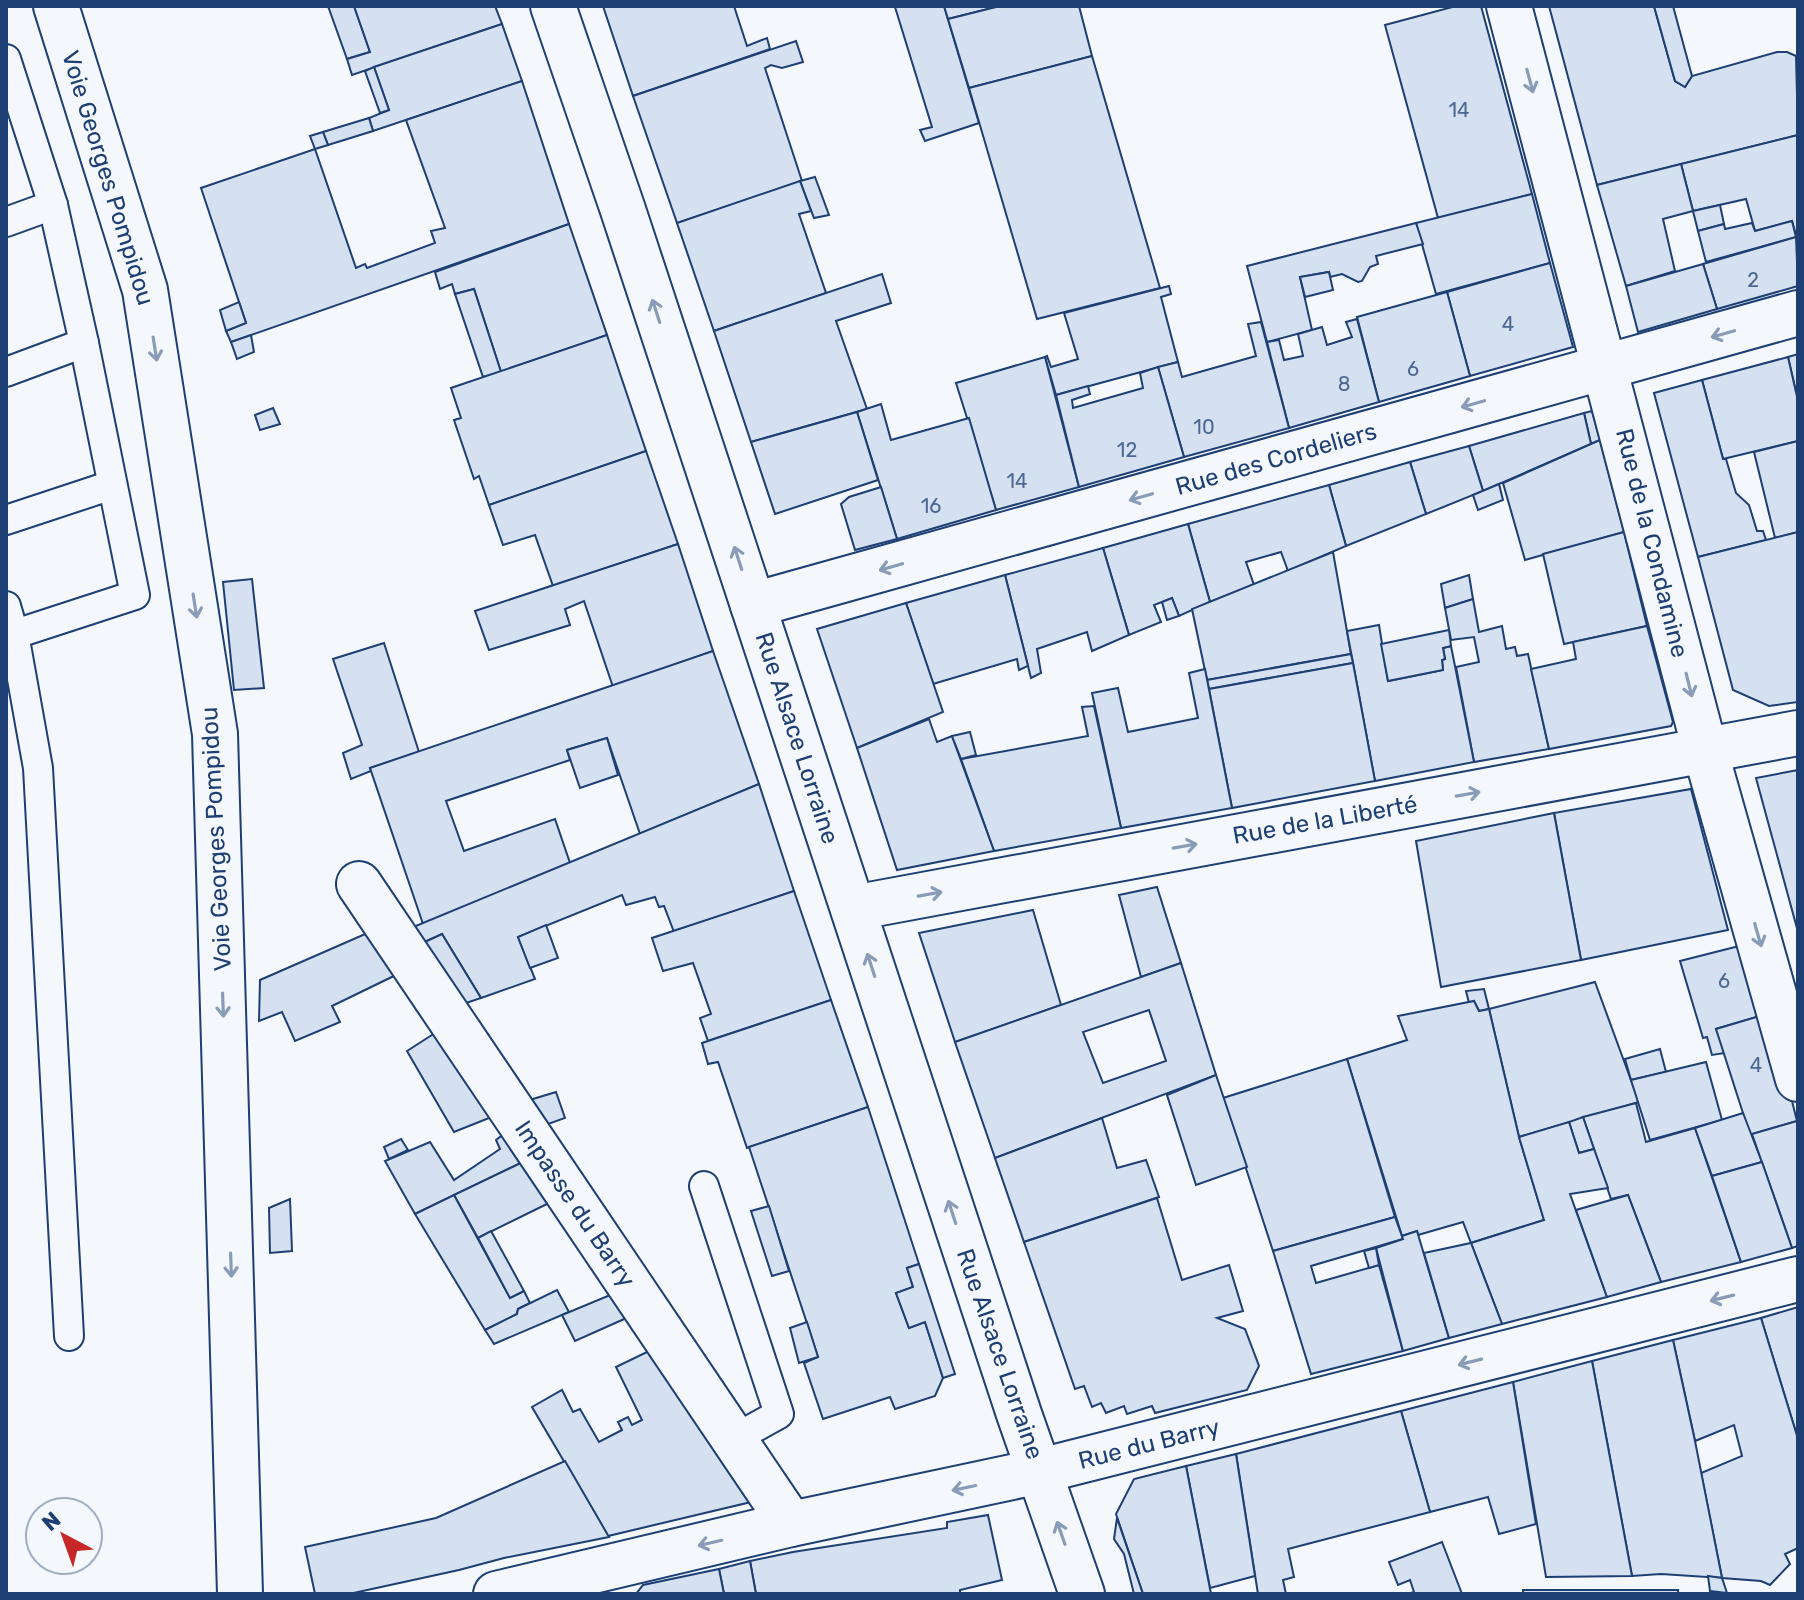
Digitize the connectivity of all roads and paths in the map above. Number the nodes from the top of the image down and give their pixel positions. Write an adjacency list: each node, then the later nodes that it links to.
1 (56, 6): 27 (street, Voie Georges Pompidou, one-way to 27)
2 (553, 6): 13 (street, Rue Alsace Lorraine, one-way to 2)
3 (1509, 6): 9 (street, Rue de la Condamine, one-way to 9)
4 (6, 59): 5 (lane)
5 (53, 205): 6 (lane); 8 (lane)
6 (6, 222)
7 (1798, 313): 9 (street, Rue des Cordeliers, one-way to 9)
8 (84, 343): 10 (lane); 11 (lane)
9 (1607, 367): 13 (street, Rue des Cordeliers, one-way to 13); 17 (street, Rue de la Condamine, one-way to 17)
10 (6, 372)
11 (112, 485): 12 (lane); 15 (lane)
12 (6, 520)
13 (753, 605): 19 (street, Rue Alsace Lorraine)
14 (6, 606): 15 (lane)
15 (10, 636): 23 (lane)
16 (1798, 733): 17 (street, Rue de la Liberté)
17 (1705, 750): 19 (street, Rue de la Liberté, one-way to 17); 20 (street, Rue de la Condamine, one-way to 20)
18 (359, 884): 24 (street, Impasse du Barry)
19 (853, 908): 25 (street, Rue Alsace Lorraine, one-way to 19)
20 (1798, 1079)
21 (704, 1186): 24 (lane)
22 (1798, 1279): 25 (street, Rue du Barry, one-way to 25)
23 (69, 1336)
24 (734, 1439): 26 (street, Impasse du Barry)
25 (1040, 1471): 26 (street, Rue du Barry, one-way to 26); 29 (street, Rue Alsace Lorraine, one-way to 25)
26 (791, 1524): 28 (street, Rue du Barry, one-way to 28)
27 (240, 1594)
28 (496, 1594)
29 (1082, 1594)

